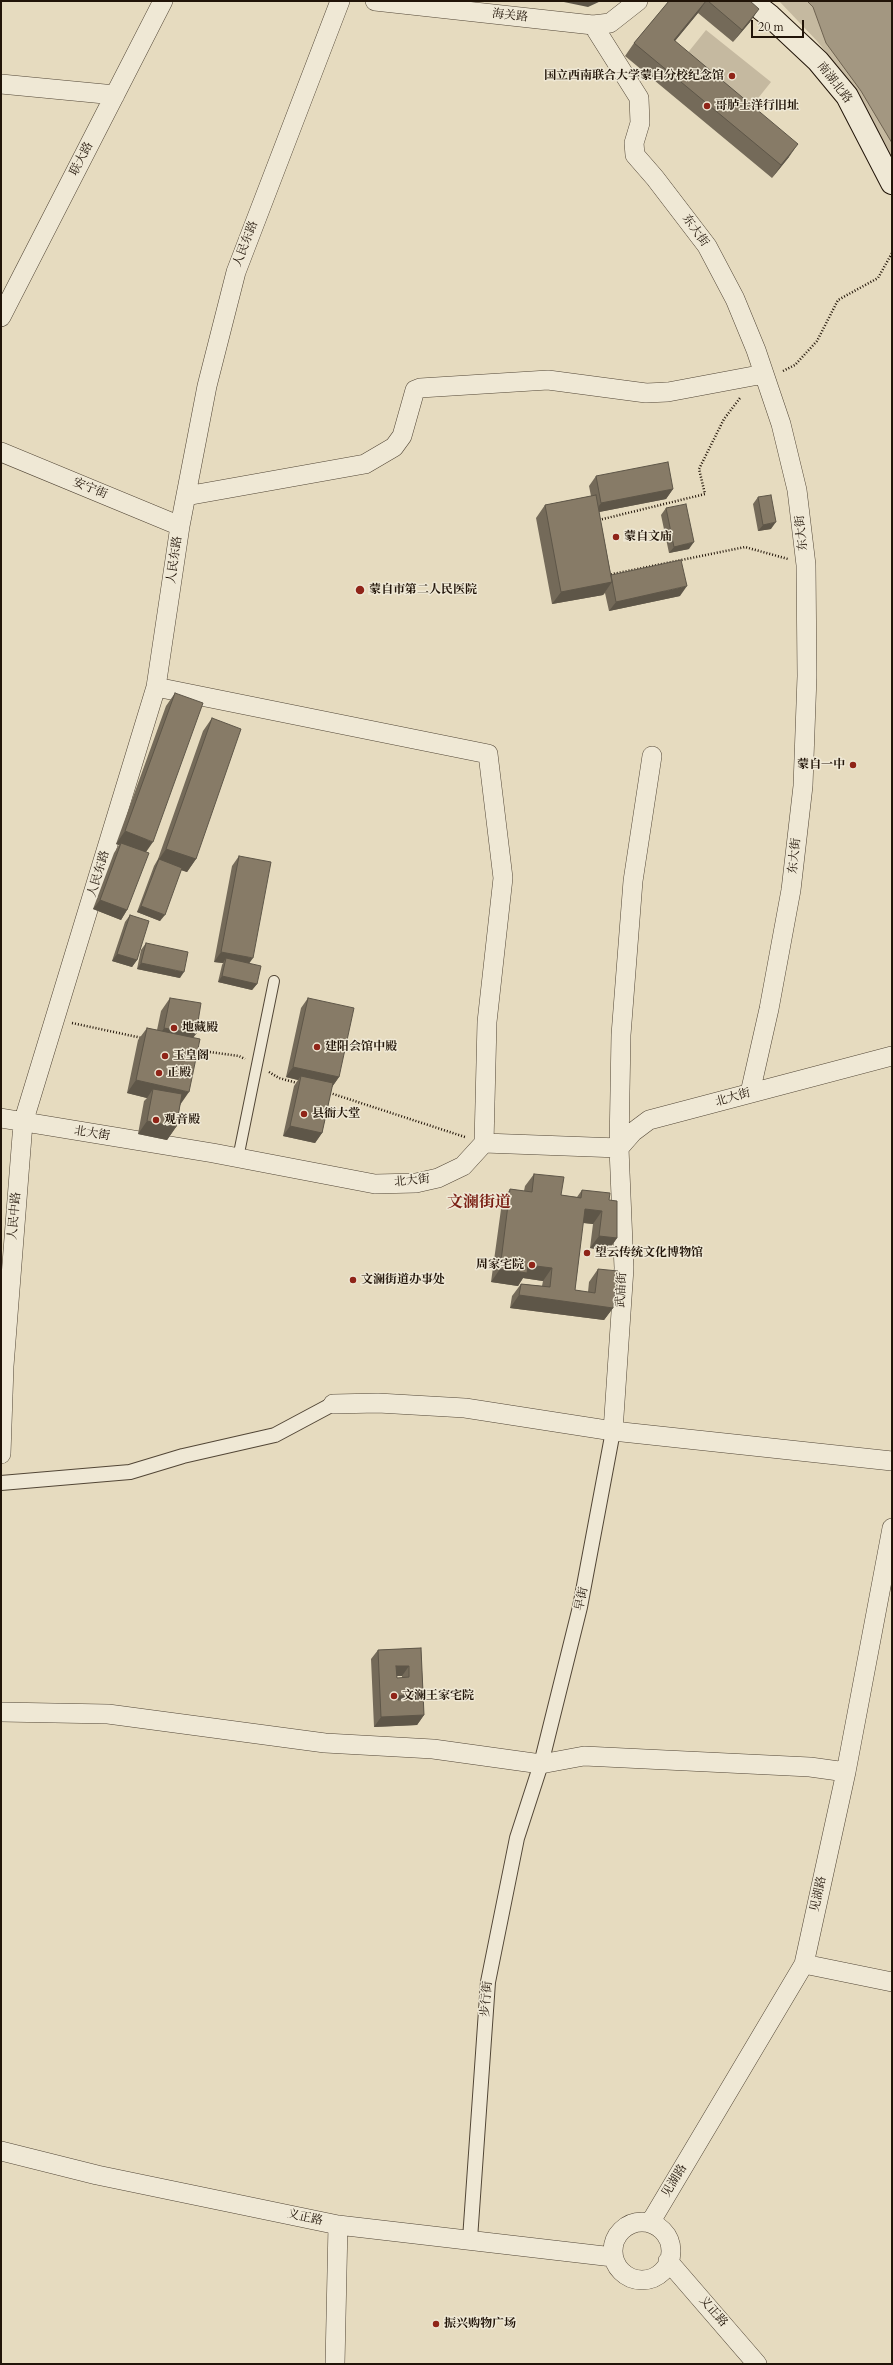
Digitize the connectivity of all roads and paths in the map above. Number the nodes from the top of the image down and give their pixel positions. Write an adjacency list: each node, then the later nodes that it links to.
1 (163, 1): 8 (street, 联大路)
2 (340, 1): 14 (street, 人民东路)
3 (375, 1): 6 (street, 海关路)
4 (638, 1): 6 (street, 海关路)
5 (751, 1): 9 (main road, 南湖北路)
6 (593, 25): 12 (street, 东大街)
7 (1, 84): 8 (street)
8 (115, 96): 11 (street, 联大路)
9 (892, 183)
10 (892, 253): 12 (path)
11 (1, 317)
12 (765, 377): 14 (street); 15 (path); 17 (street, 东大街)
13 (1, 452): 16 (street, 安宁街)
14 (186, 496): 16 (street, 人民东路)
15 (593, 522)
16 (180, 526): 19 (street, 人民东路)
17 (806, 573): 18 (path); 29 (street, 东大街)
18 (604, 576)
19 (156, 687): 22 (street, 人民东路); 32 (street)
20 (652, 756): 33 (street, 武庙街)
21 (274, 981): 26 (lane)
22 (55, 1020): 23 (path); 31 (street, 人民东路)
23 (147, 1040)
24 (194, 1050): 26 (path)
25 (892, 1056): 29 (street, 北大街)
26 (257, 1064): 27 (path); 34 (lane)
27 (301, 1084)
28 (323, 1091): 32 (path)
29 (750, 1093): 33 (street, 北大街)
30 (1, 1118): 31 (street, 北大街)
31 (23, 1123): 34 (street, 北大街); 37 (street, 人民中路)
32 (484, 1143): 33 (street); 34 (street, 北大街)
33 (619, 1148): 36 (street, 武庙街)
34 (238, 1158)
35 (333, 1404): 36 (street); 39 (street)
36 (614, 1431): 38 (street); 42 (street, 早街)
37 (1, 1454)
38 (892, 1461)
39 (1, 1482)
40 (892, 1528): 43 (street, 见湖路)
41 (1, 1712): 42 (street)
42 (541, 1764): 43 (street); 49 (street, 步行街)
43 (846, 1772): 44 (street, 见湖路)
44 (804, 1964): 45 (street); 47 (street, 见湖路)
45 (892, 1982)
46 (1, 2151): 48 (street, 义正路)
47 (650, 2223): 50 (street); 51 (street)
48 (338, 2225): 49 (street, 义正路); 52 (street)
49 (470, 2239): 50 (street, 义正路)
50 (613, 2257): 51 (street)
51 (668, 2261): 53 (street, 义正路)
52 (335, 2364)
53 (757, 2364)

